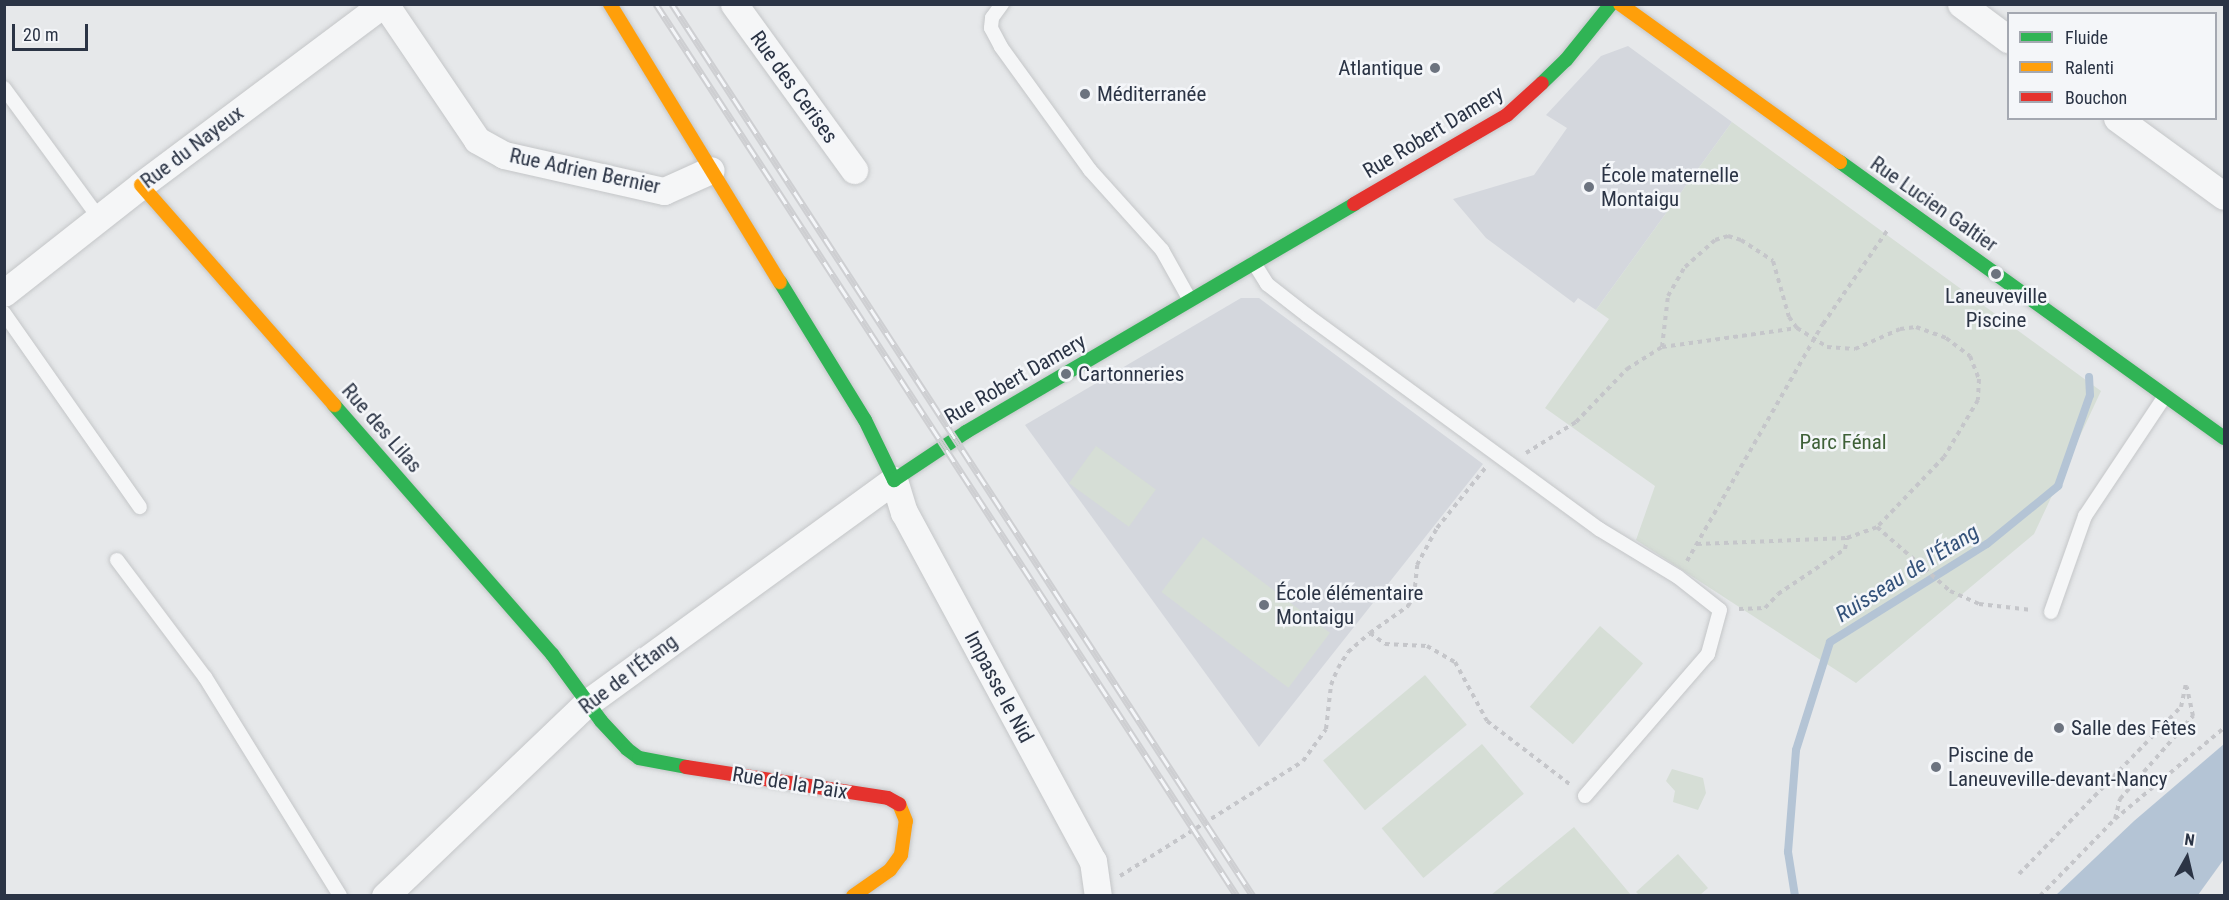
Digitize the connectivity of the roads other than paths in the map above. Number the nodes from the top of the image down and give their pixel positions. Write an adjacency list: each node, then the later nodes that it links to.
1 (384, 4): 11 (street, Rue Adrien Bernier); 13 (street, Rue du Nayeux)
2 (610, 4): 11 (street)
3 (734, 4): 12 (street, Rue des Cerises)
4 (1002, 4): 18 (lane)
5 (1611, 4): 16 (street, Rue Robert Damery)
6 (1620, 4): 20 (street, Rue Lucien Galtier)
7 (1961, 4): 8 (street)
8 (2007, 38)
9 (4, 88): 15 (lane)
10 (2120, 120): 14 (street)
11 (711, 170): 22 (street)
12 (854, 170)
13 (141, 185): 15 (street, Rue du Nayeux); 26 (street, Rue des Lilas)
14 (2224, 196)
15 (99, 218): 17 (street, Rue du Nayeux)
16 (1254, 262): 18 (street, Rue Robert Damery); 27 (lane)
17 (4, 293)
18 (1190, 300): 22 (street, Rue Robert Damery)
19 (4, 313): 23 (lane)
20 (2165, 396): 21 (street, Rue Lucien Galtier); 25 (lane)
21 (2224, 438)
22 (894, 480): 26 (street, Rue de l'Étang); 28 (street, Impasse le Nid)
23 (140, 507)
24 (117, 560): 30 (lane)
25 (2051, 612)
26 (587, 703): 29 (street, Rue de l'Étang); 31 (street, Rue de la Paix)
27 (1585, 796)
28 (1098, 894)
29 (386, 895)
30 (340, 896)
31 (853, 896)

